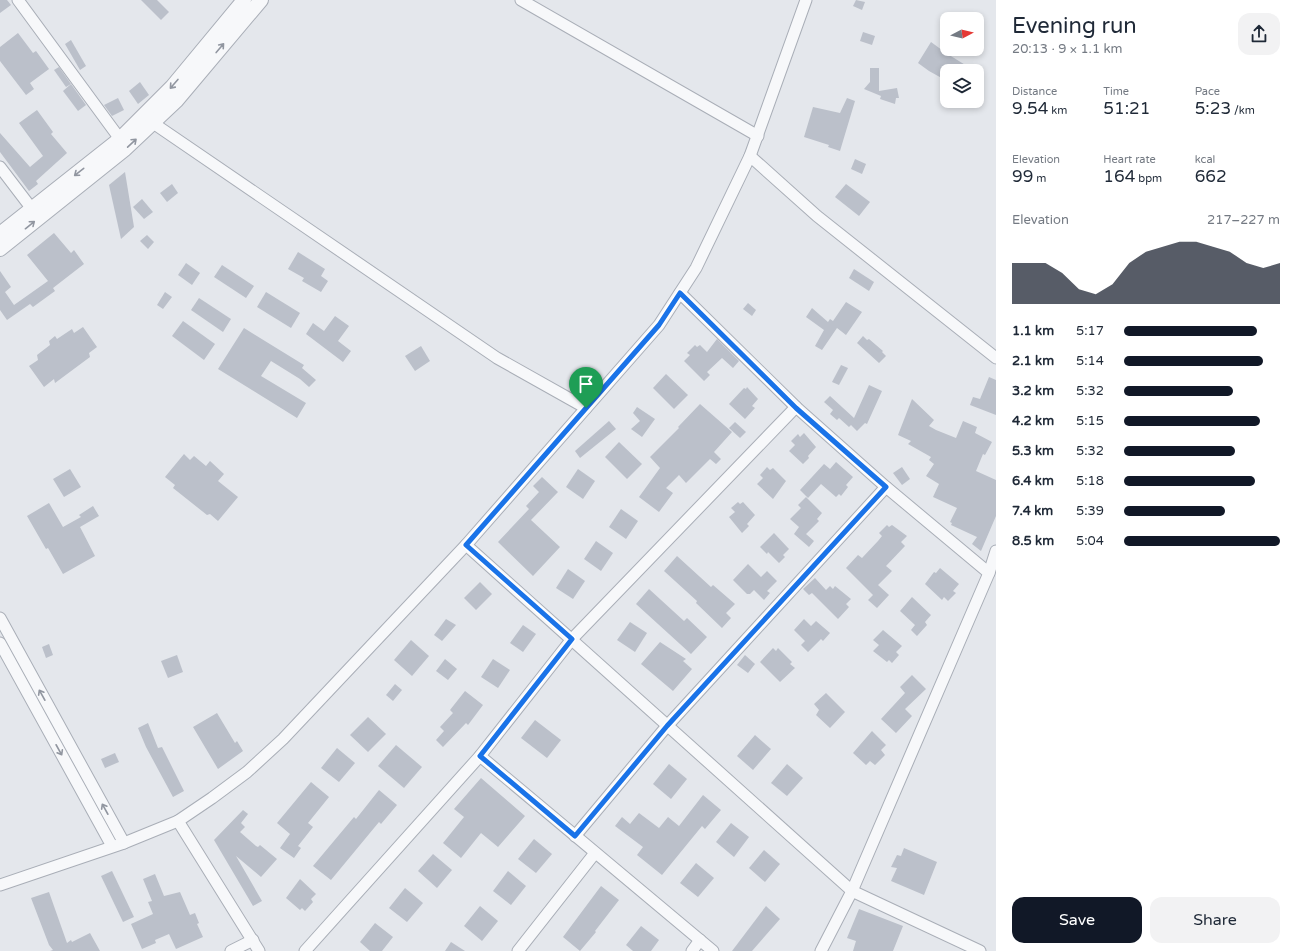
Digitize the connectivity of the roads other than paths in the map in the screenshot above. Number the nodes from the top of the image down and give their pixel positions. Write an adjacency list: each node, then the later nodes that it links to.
1 (18, 0): 8 (street)
2 (244, 0): 8 (street, one-way to 8)
3 (261, 0): 6 (street, one-way to 3)
4 (521, 0): 7 (street)
5 (806, 0): 7 (street)
6 (153, 123): 13 (street, one-way to 6); 16 (street)
7 (758, 136): 9 (street)
8 (120, 139): 11 (street, one-way to 11)
9 (750, 156): 14 (street); 15 (street)
10 (0, 167): 11 (street)
11 (32, 209): 12 (street)
12 (0, 234)
13 (0, 249)
14 (680, 293): 16 (street); 17 (street)
15 (996, 358)
16 (586, 408): 19 (street)
17 (796, 408): 18 (street); 23 (street)
18 (886, 487): 21 (street); 25 (street)
19 (466, 545): 23 (street); 27 (street)
20 (996, 551): 21 (street)
21 (989, 573): 33 (street)
22 (0, 618): 29 (street, one-way to 22)
23 (572, 639): 25 (street); 26 (street)
24 (0, 643): 30 (street, one-way to 30)
25 (667, 726): 28 (street); 33 (street)
26 (480, 756): 28 (street); 38 (street)
27 (178, 821): 29 (street); 34 (street)
28 (575, 836): 31 (street)
29 (124, 843): 30 (street)
30 (112, 846): 32 (street)
31 (595, 853): 35 (street); 39 (street)
32 (0, 885)
33 (852, 891): 42 (street); 43 (street)
34 (253, 940): 36 (street); 37 (street)
35 (700, 940): 40 (street); 41 (street)
36 (231, 951)
37 (259, 951)
38 (305, 951)
39 (518, 951)
40 (692, 951)
41 (713, 951)
42 (820, 951)
43 (980, 951)

